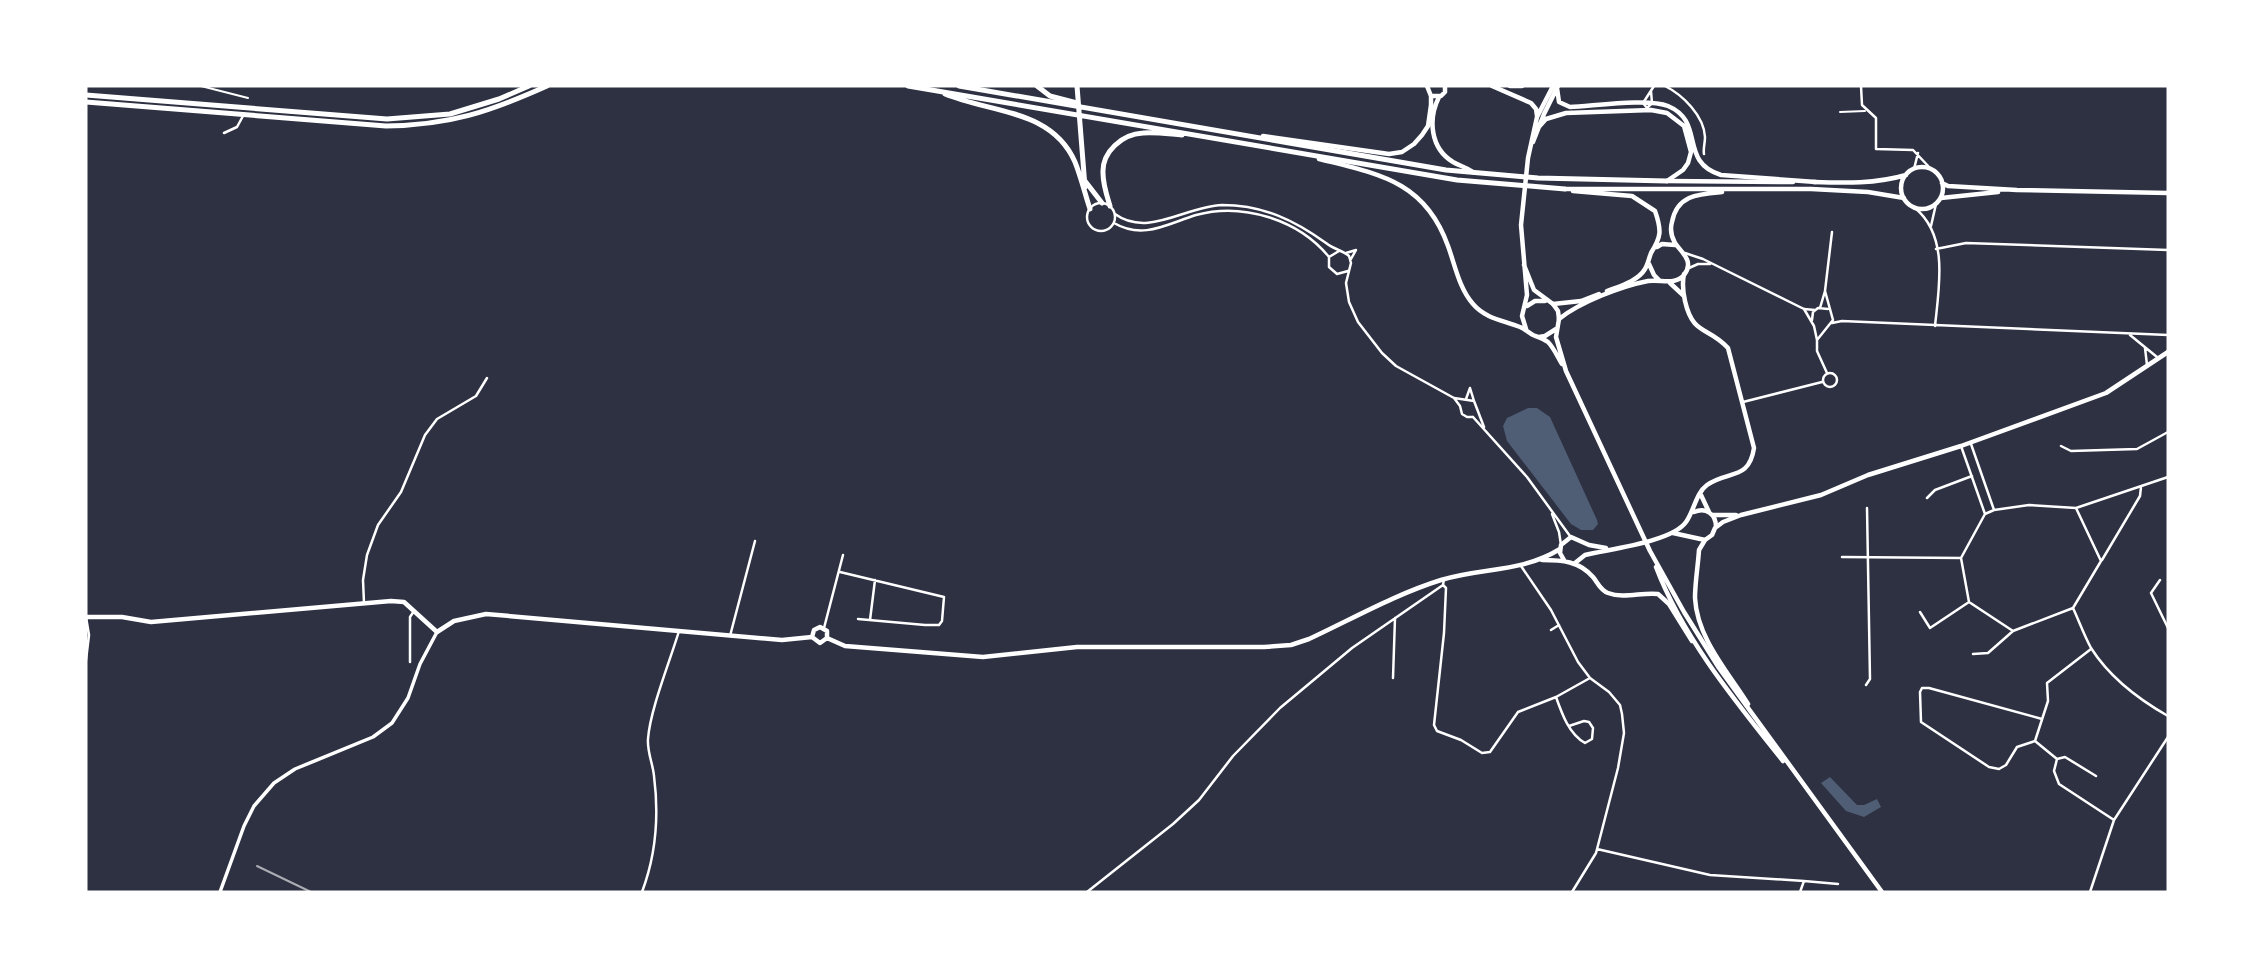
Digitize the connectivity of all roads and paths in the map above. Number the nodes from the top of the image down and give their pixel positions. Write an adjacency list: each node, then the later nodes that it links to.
1 (201, 86): 22 (lane)
2 (528, 86): 19 (highway)
3 (547, 86): 29 (highway)
4 (908, 86): 18 (highway)
5 (959, 86): 28 (highway)
6 (1037, 86): 28 (highway)
7 (1077, 86): 43 (highway)
8 (1427, 86): 20 (main road)
9 (1445, 86): 10 (main road); 21 (main road)
10 (1452, 86)
11 (1492, 86): 30 (main road)
12 (1510, 86): 13 (main road)
13 (1522, 86)
14 (1665, 86): 36 (street)
15 (1861, 86): 26 (street)
16 (1556, 87): 25 (main road); 30 (main road); 31 (main road)
17 (1652, 87): 24 (street); 25 (street)
18 (935, 90): 33 (highway); 51 (highway)
19 (86, 95)
20 (1431, 96): 21 (main road); 34 (main road)
21 (1438, 97): 41 (main road)
22 (248, 98)
23 (86, 102): 29 (highway)
24 (1652, 103): 25 (main road); 45 (main road)
25 (1647, 107): 31 (main road); 44 (main road)
26 (1866, 110): 27 (lane); 37 (street)
27 (1840, 112)
28 (1125, 114): 34 (highway)
29 (243, 116): 32 (street)
30 (1537, 117): 38 (main road)
31 (1537, 129): 38 (main road)
32 (224, 133)
33 (1192, 134): 35 (highway); 56 (highway)
34 (1248, 135): 41 (highway)
35 (1278, 148): 47 (highway); 96 (main road)
36 (1704, 153)
37 (1917, 153): 39 (street); 40 (street)
38 (1528, 158): 74 (main road)
39 (1914, 169): 40 (main road); 42 (main road)
40 (1931, 169): 46 (main road)
41 (1473, 173): 44 (highway)
42 (1906, 175): 45 (main road); 52 (main road)
43 (1085, 181): 51 (highway); 54 (highway)
44 (1667, 181): 45 (main road)
45 (1816, 183)
46 (1942, 183): 49 (main road); 53 (main road)
47 (1565, 189): 48 (main road); 64 (main road)
48 (1771, 189): 52 (main road); 63 (main road)
49 (2017, 190): 50 (main road); 53 (main road)
50 (2168, 193)
51 (1085, 196): 58 (highway)
52 (1904, 198): 57 (main road)
53 (1940, 198): 55 (main road)
54 (1102, 203): 56 (street); 58 (street)
55 (1936, 204): 57 (main road); 61 (street)
56 (1110, 206): 59 (street)
57 (1915, 208): 61 (street)
58 (1090, 209): 60 (street)
59 (1115, 214): 60 (street); 67 (street)
60 (1114, 223): 70 (street)
61 (1931, 226): 65 (street)
62 (1832, 232): 81 (street)
63 (1676, 245): 64 (main road); 69 (main road)
64 (1656, 248): 72 (main road)
65 (1937, 249): 66 (street); 95 (street)
66 (2168, 250)
67 (1339, 251): 68 (street); 70 (street)
68 (1346, 253): 71 (street); 71 (street)
69 (1685, 253): 73 (street); 76 (main road)
70 (1329, 257): 77 (street)
71 (1351, 259): 75 (street)
72 (1649, 262): 78 (main road); 84 (main road)
73 (1713, 264): 76 (street); 86 (street)
74 (1524, 265): 83 (main road); 85 (main road)
75 (1348, 271): 77 (street); 80 (street)
76 (1686, 271): 79 (main road); 82 (main road)
77 (1337, 274): 80 (street)
78 (1659, 280): 79 (main road); 90 (main road)
79 (1669, 282): 82 (main road)
80 (1346, 283): 111 (street)
81 (1825, 291): 87 (street); 88 (street)
82 (1684, 296): 114 (main road)
83 (1546, 301): 84 (main road); 85 (main road)
84 (1553, 304): 90 (main road)
85 (1526, 307): 96 (main road)
86 (1804, 309): 87 (street); 91 (street)
87 (1817, 309): 88 (street); 91 (street)
88 (1829, 310): 89 (street)
89 (1833, 317): 92 (street); 93 (street)
90 (1559, 319): 97 (main road)
91 (1811, 320): 94 (street)
92 (1842, 321): 93 (street); 95 (street)
93 (1832, 323): 98 (street)
94 (1814, 326): 98 (street); 102 (street)
95 (1935, 326): 99 (street)
96 (1526, 329): 101 (main road)
97 (1556, 329): 101 (main road); 107 (main road)
98 (1824, 329): 102 (street)
99 (2127, 333): 100 (street); 103 (street)
100 (2168, 335)
101 (1538, 337): 107 (main road)
102 (1817, 340): 108 (street)
103 (2145, 348): 105 (street); 106 (street)
104 (2168, 354): 105 (main road)
105 (2160, 359): 106 (main road)
106 (2147, 367): 120 (main road)
107 (1566, 371): 146 (main road)
108 (1827, 373): 110 (street); 110 (street)
109 (487, 378): 162 (street)
110 (1822, 382): 114 (street)
111 (1454, 398): 112 (street); 115 (street)
112 (1464, 400): 113 (street); 113 (street); 115 (street)
113 (1475, 401): 116 (street)
114 (1743, 402): 126 (main road)
115 (1460, 406): 117 (street)
116 (1477, 412): 117 (street); 118 (street)
117 (1473, 416): 118 (street)
118 (1484, 427): 131 (street)
119 (2168, 432): 122 (street)
120 (1971, 443): 121 (main road); 130 (street)
121 (1961, 446): 123 (street); 135 (main road)
122 (2061, 446)
123 (1972, 476): 127 (street); 134 (street)
124 (2168, 477): 125 (street)
125 (2141, 487): 129 (street); 154 (street)
126 (1700, 494): 132 (main road); 133 (main road)
127 (1927, 498)
128 (1867, 508): 150 (street)
129 (2077, 508): 130 (street); 154 (street)
130 (1994, 510): 134 (street)
131 (1551, 511): 140 (street); 144 (street)
132 (1693, 512): 133 (main road); 136 (main road)
133 (1710, 514): 135 (main road); 137 (main road)
134 (1985, 514): 151 (street)
135 (1741, 515): 137 (main road)
136 (1686, 522): 138 (main road); 139 (main road)
137 (1716, 528): 141 (main road)
138 (1672, 533): 139 (main road); 145 (main road)
139 (1690, 535): 141 (main road)
140 (1571, 537): 143 (main road); 144 (main road)
141 (1705, 540): 192 (main road)
142 (755, 541): 177 (street)
143 (1583, 542): 145 (main road); 148 (main road)
144 (1560, 547): 152 (main road); 153 (main road)
145 (1610, 549): 148 (main road)
146 (1650, 551): 184 (main road); 192 (main road)
147 (843, 555): 157 (street)
148 (1585, 555): 155 (main road)
149 (1842, 557): 150 (street)
150 (1868, 557): 151 (street); 187 (street)
151 (1961, 558): 161 (street)
152 (1542, 560): 153 (main road); 156 (main road)
153 (1564, 560): 155 (main road)
154 (2101, 561): 163 (street)
155 (1575, 563): 184 (main road)
156 (1521, 566): 160 (main road); 170 (street)
157 (840, 572): 158 (street); 171 (street)
158 (875, 580): 169 (street); 169 (street)
159 (2160, 580): 172 (street)
160 (1444, 582): 167 (street); 179 (main road); 188 (street)
161 (1969, 602): 165 (street); 175 (street)
162 (364, 603): 164 (main road); 166 (main road)
163 (2073, 608): 175 (street); 180 (street)
164 (414, 611): 176 (main road); 183 (street)
165 (1920, 612)
166 (86, 617): 182 (street)
167 (1395, 618): 185 (street); 204 (street)
168 (858, 619): 169 (street)
169 (870, 620)
170 (1559, 625): 173 (street); 186 (street)
171 (824, 628): 178 (main road); 179 (main road)
172 (2168, 628)
173 (1551, 630)
174 (679, 631): 176 (main road); 177 (main road); 203 (street)
175 (2013, 631): 181 (street)
176 (437, 632): 202 (street)
177 (730, 636): 178 (main road)
178 (812, 637): 179 (main road)
179 (827, 638)
180 (2092, 649): 189 (street); 190 (street)
181 (1973, 654)
182 (86, 660)
183 (410, 662)
184 (1716, 672): 197 (main road)
185 (1393, 678)
186 (1590, 678): 188 (street); 199 (street)
187 (1866, 685)
188 (1556, 697): 191 (street)
189 (2168, 716)
190 (2042, 719): 194 (street); 194 (street)
191 (1569, 726): 191 (street)
192 (1764, 730): 197 (main road)
193 (2168, 737): 198 (street)
194 (2035, 741): 195 (street)
195 (2056, 760): 196 (street); 198 (street)
196 (2096, 776)
197 (1818, 806): 207 (main road)
198 (2114, 820): 208 (street)
199 (1597, 849): 200 (street); 205 (street)
200 (1804, 881): 201 (street); 206 (street)
201 (1838, 884)
202 (220, 892)
203 (642, 892)
204 (1087, 892)
205 (1572, 892)
206 (1800, 892)
207 (1882, 892)
208 (2090, 892)

